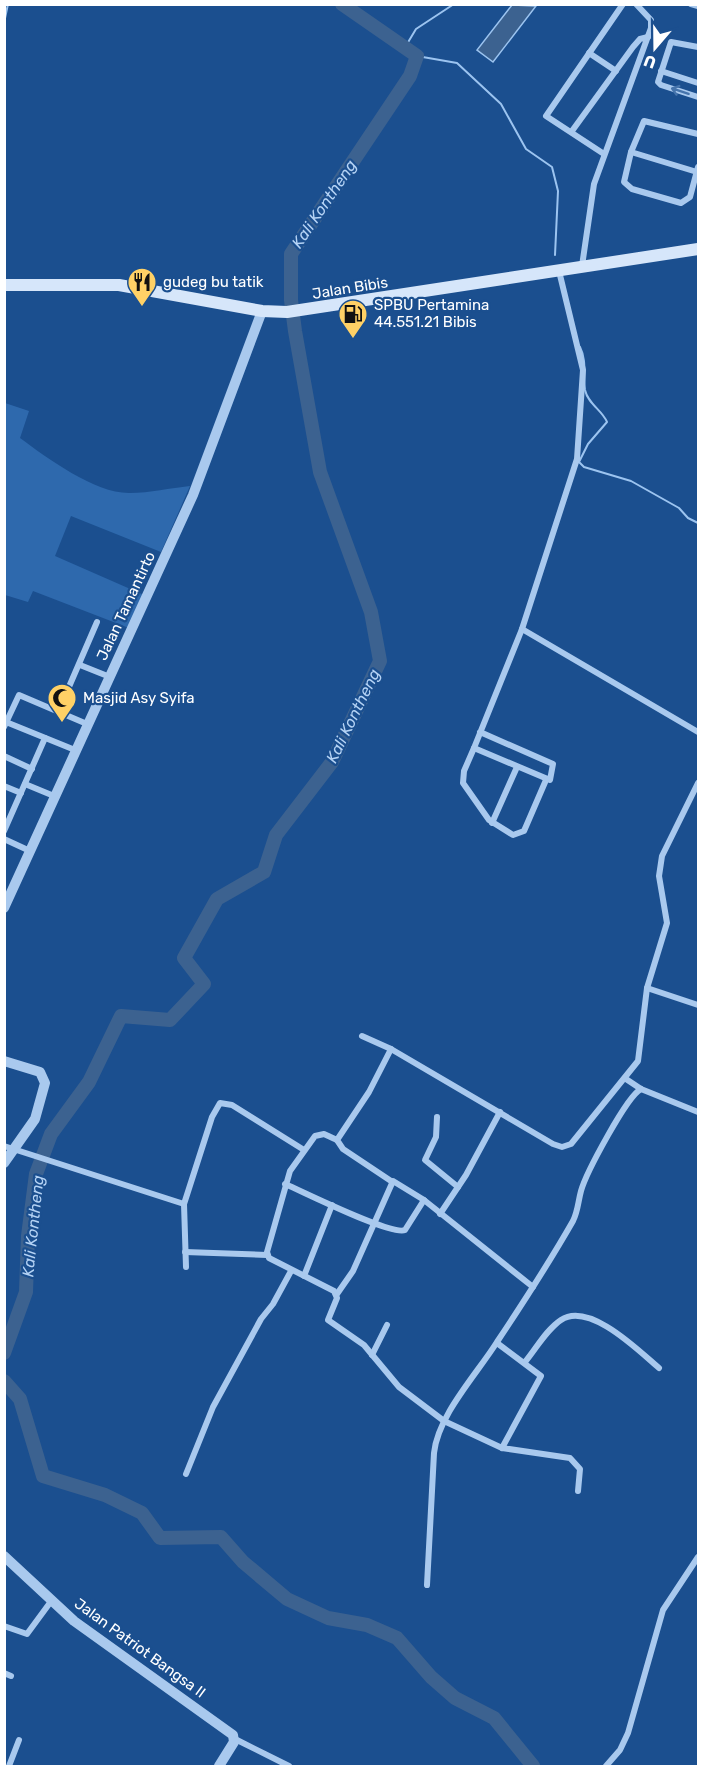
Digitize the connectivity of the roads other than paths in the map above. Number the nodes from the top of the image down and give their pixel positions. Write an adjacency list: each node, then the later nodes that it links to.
1 (623, 4): 7 (street)
2 (636, 4): 5 (street)
3 (691, 4): 4 (street)
4 (699, 6)
5 (648, 37): 8 (street); 15 (street)
6 (699, 47): 9 (street)
7 (589, 53): 8 (street); 12 (street)
8 (616, 71): 12 (street)
9 (661, 71): 10 (street); 11 (street, one-way to 9)
10 (699, 83)
11 (699, 97)
12 (572, 131): 15 (street)
13 (699, 134): 14 (street)
14 (632, 152): 16 (street); 16 (street)
15 (604, 154): 18 (street)
16 (698, 169)
17 (699, 249): 18 (main road, Jalan Bibis)
18 (582, 266): 19 (main road, Jalan Bibis)
19 (559, 271): 21 (main road, Jalan Bibis); 23 (street)
20 (4, 285): 21 (main road, Jalan Bibis)
21 (262, 311): 25 (street, Jalan Tamantirto)
22 (97, 622): 24 (street)
23 (522, 629): 29 (street); 30 (street)
24 (80, 664): 25 (street); 26 (street)
25 (110, 676): 27 (street, Jalan Tamantirto)
26 (62, 703)
27 (87, 724): 28 (street); 33 (street, Jalan Tamantirto)
28 (5, 725): 31 (street)
29 (480, 732): 32 (street); 37 (street)
30 (699, 732)
31 (45, 738): 33 (street); 36 (street)
32 (474, 748): 35 (street); 43 (street)
33 (75, 750): 42 (street, Jalan Tamantirto)
34 (4, 756): 36 (street)
35 (517, 767): 37 (street); 43 (street)
36 (32, 769): 39 (street)
37 (546, 780): 43 (street)
38 (699, 783): 48 (street)
39 (25, 784): 41 (street); 42 (street)
40 (4, 786): 41 (street)
41 (21, 793): 44 (street)
42 (54, 796): 46 (street, Jalan Tamantirto)
43 (492, 823)
44 (4, 831)
45 (4, 839): 46 (street)
46 (30, 850): 47 (street, Jalan Tamantirto)
47 (4, 908)
48 (646, 988): 49 (street); 53 (street)
49 (699, 1005)
50 (362, 1036): 51 (street)
51 (392, 1049): 55 (street); 58 (street)
52 (4, 1061): 59 (street)
53 (626, 1079): 54 (street); 55 (street)
54 (641, 1089): 56 (street); 75 (street)
55 (500, 1112): 64 (street)
56 (699, 1112)
57 (437, 1117): 64 (street)
58 (337, 1140): 60 (street); 62 (street)
59 (9, 1149): 61 (street); 66 (street)
60 (304, 1150): 63 (street); 66 (street)
61 (4, 1163)
62 (391, 1181): 65 (street); 69 (street)
63 (285, 1184): 67 (street); 71 (street)
64 (458, 1187): 68 (street)
65 (424, 1200): 68 (street); 69 (street)
66 (184, 1204): 70 (street)
67 (332, 1205): 69 (street); 74 (street)
68 (440, 1214): 75 (street)
69 (374, 1224): 76 (street)
70 (185, 1252): 71 (street); 72 (street)
71 (267, 1255): 73 (street)
72 (186, 1267)
73 (291, 1271): 74 (street); 84 (street)
74 (304, 1276): 76 (street)
75 (533, 1287): 78 (street)
76 (337, 1294): 79 (street)
77 (387, 1325): 79 (street)
78 (497, 1343): 80 (street); 82 (street)
79 (372, 1355): 82 (street)
80 (525, 1362): 81 (street); 83 (street)
81 (659, 1368)
82 (444, 1421): 83 (street); 88 (street)
83 (502, 1448): 85 (street)
84 (186, 1474)
85 (578, 1491)
86 (4, 1556): 89 (street, Jalan Patriot Bangsa II)
87 (699, 1557): 96 (street)
88 (427, 1585)
89 (52, 1600): 90 (street); 91 (street, Jalan Patriot Bangsa II)
90 (4, 1626)
91 (235, 1738): 94 (street); 95 (street)
92 (19, 1740): 93 (street)
93 (8, 1765)
94 (219, 1767)
95 (289, 1767)
96 (606, 1767)

